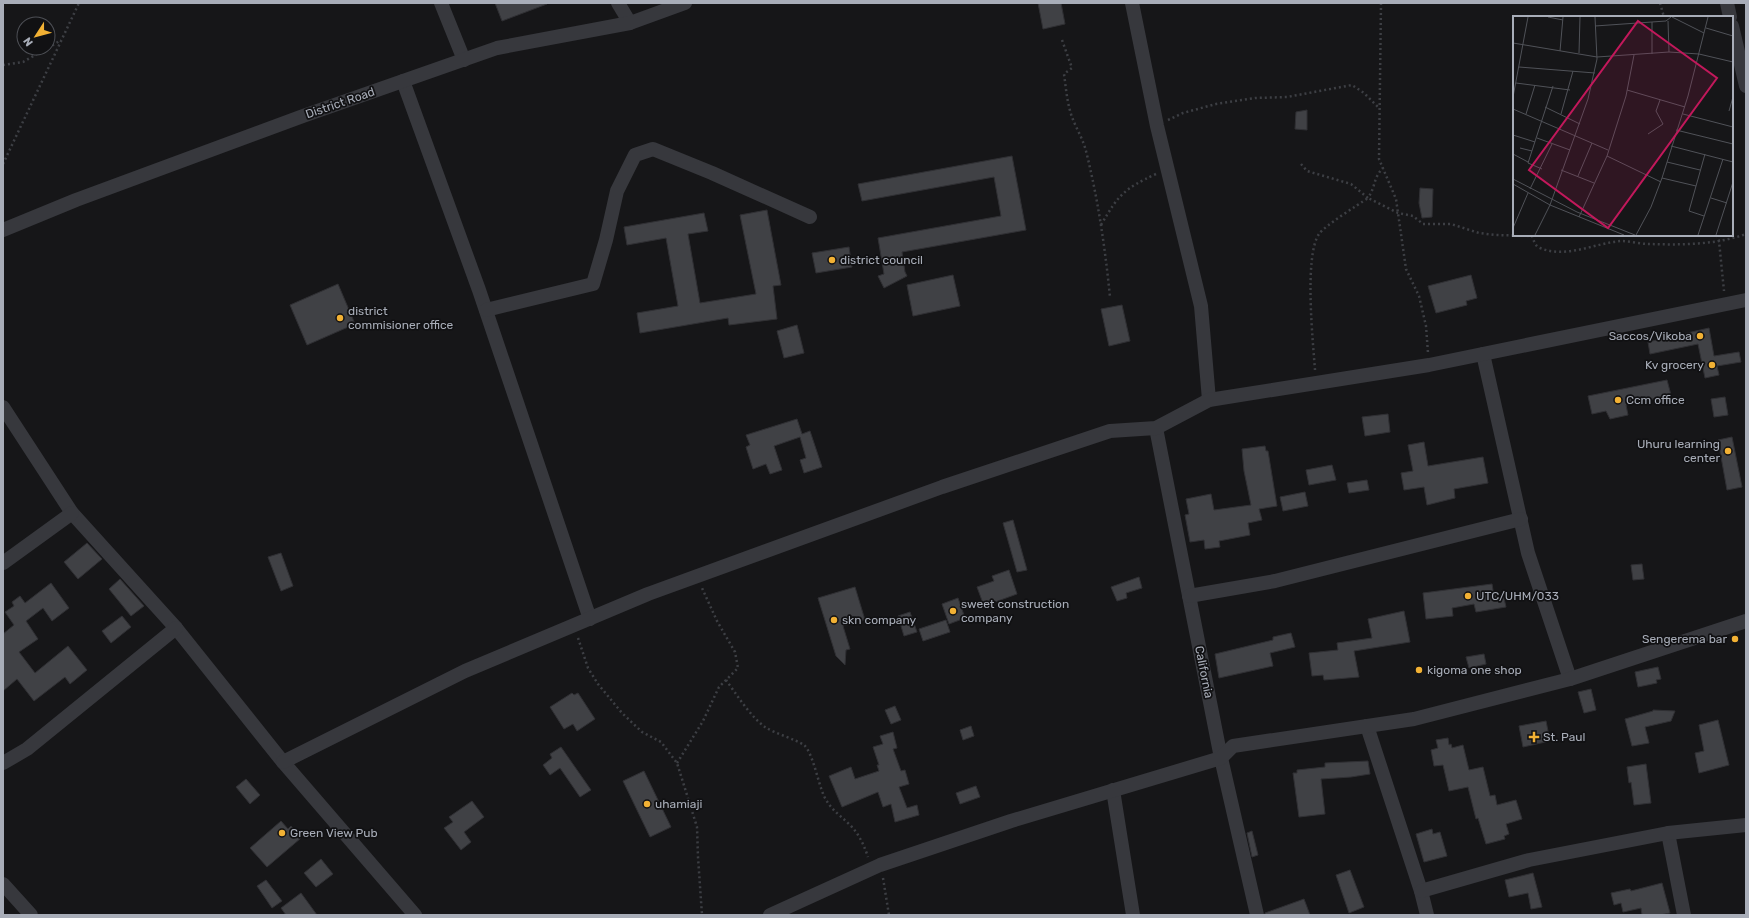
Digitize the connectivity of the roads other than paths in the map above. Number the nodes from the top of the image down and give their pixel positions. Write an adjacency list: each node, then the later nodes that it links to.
1 (441, 3): 9 (street)
2 (618, 3): 7 (street)
3 (685, 3): 7 (street, District Road)
4 (1132, 3): 17 (street)
5 (1727, 3): 6 (street)
6 (1730, 16)
7 (630, 23): 9 (street, District Road)
8 (1733, 30): 11 (street)
9 (464, 60): 10 (street, District Road)
10 (403, 81): 13 (street, District Road); 15 (street)
11 (1746, 86)
12 (810, 217): 15 (street)
13 (3, 230)
14 (1746, 300): 16 (street)
15 (486, 310): 24 (street)
16 (1483, 354): 17 (street); 21 (street)
17 (1209, 400): 19 (street)
18 (3, 407): 20 (street)
19 (1156, 428): 23 (street, California); 24 (street)
20 (72, 513): 22 (street); 26 (street)
21 (1521, 520): 23 (street); 27 (street)
22 (3, 563)
23 (1189, 596): 29 (street, California)
24 (590, 619): 30 (street)
25 (1746, 621): 27 (street)
26 (176, 628): 30 (street); 31 (street)
27 (1570, 679): 28 (street)
28 (1367, 726): 29 (street); 36 (street)
29 (1221, 758): 32 (street); 41 (street, California)
30 (283, 762): 38 (street)
31 (3, 763)
32 (1113, 790): 39 (street); 40 (street)
33 (1746, 825): 34 (street)
34 (1668, 833): 36 (street); 43 (street)
35 (3, 884): 37 (street)
36 (1421, 891): 42 (street)
37 (31, 915)
38 (415, 915)
39 (770, 915)
40 (1133, 915)
41 (1257, 915)
42 (1427, 915)
43 (1684, 915)

